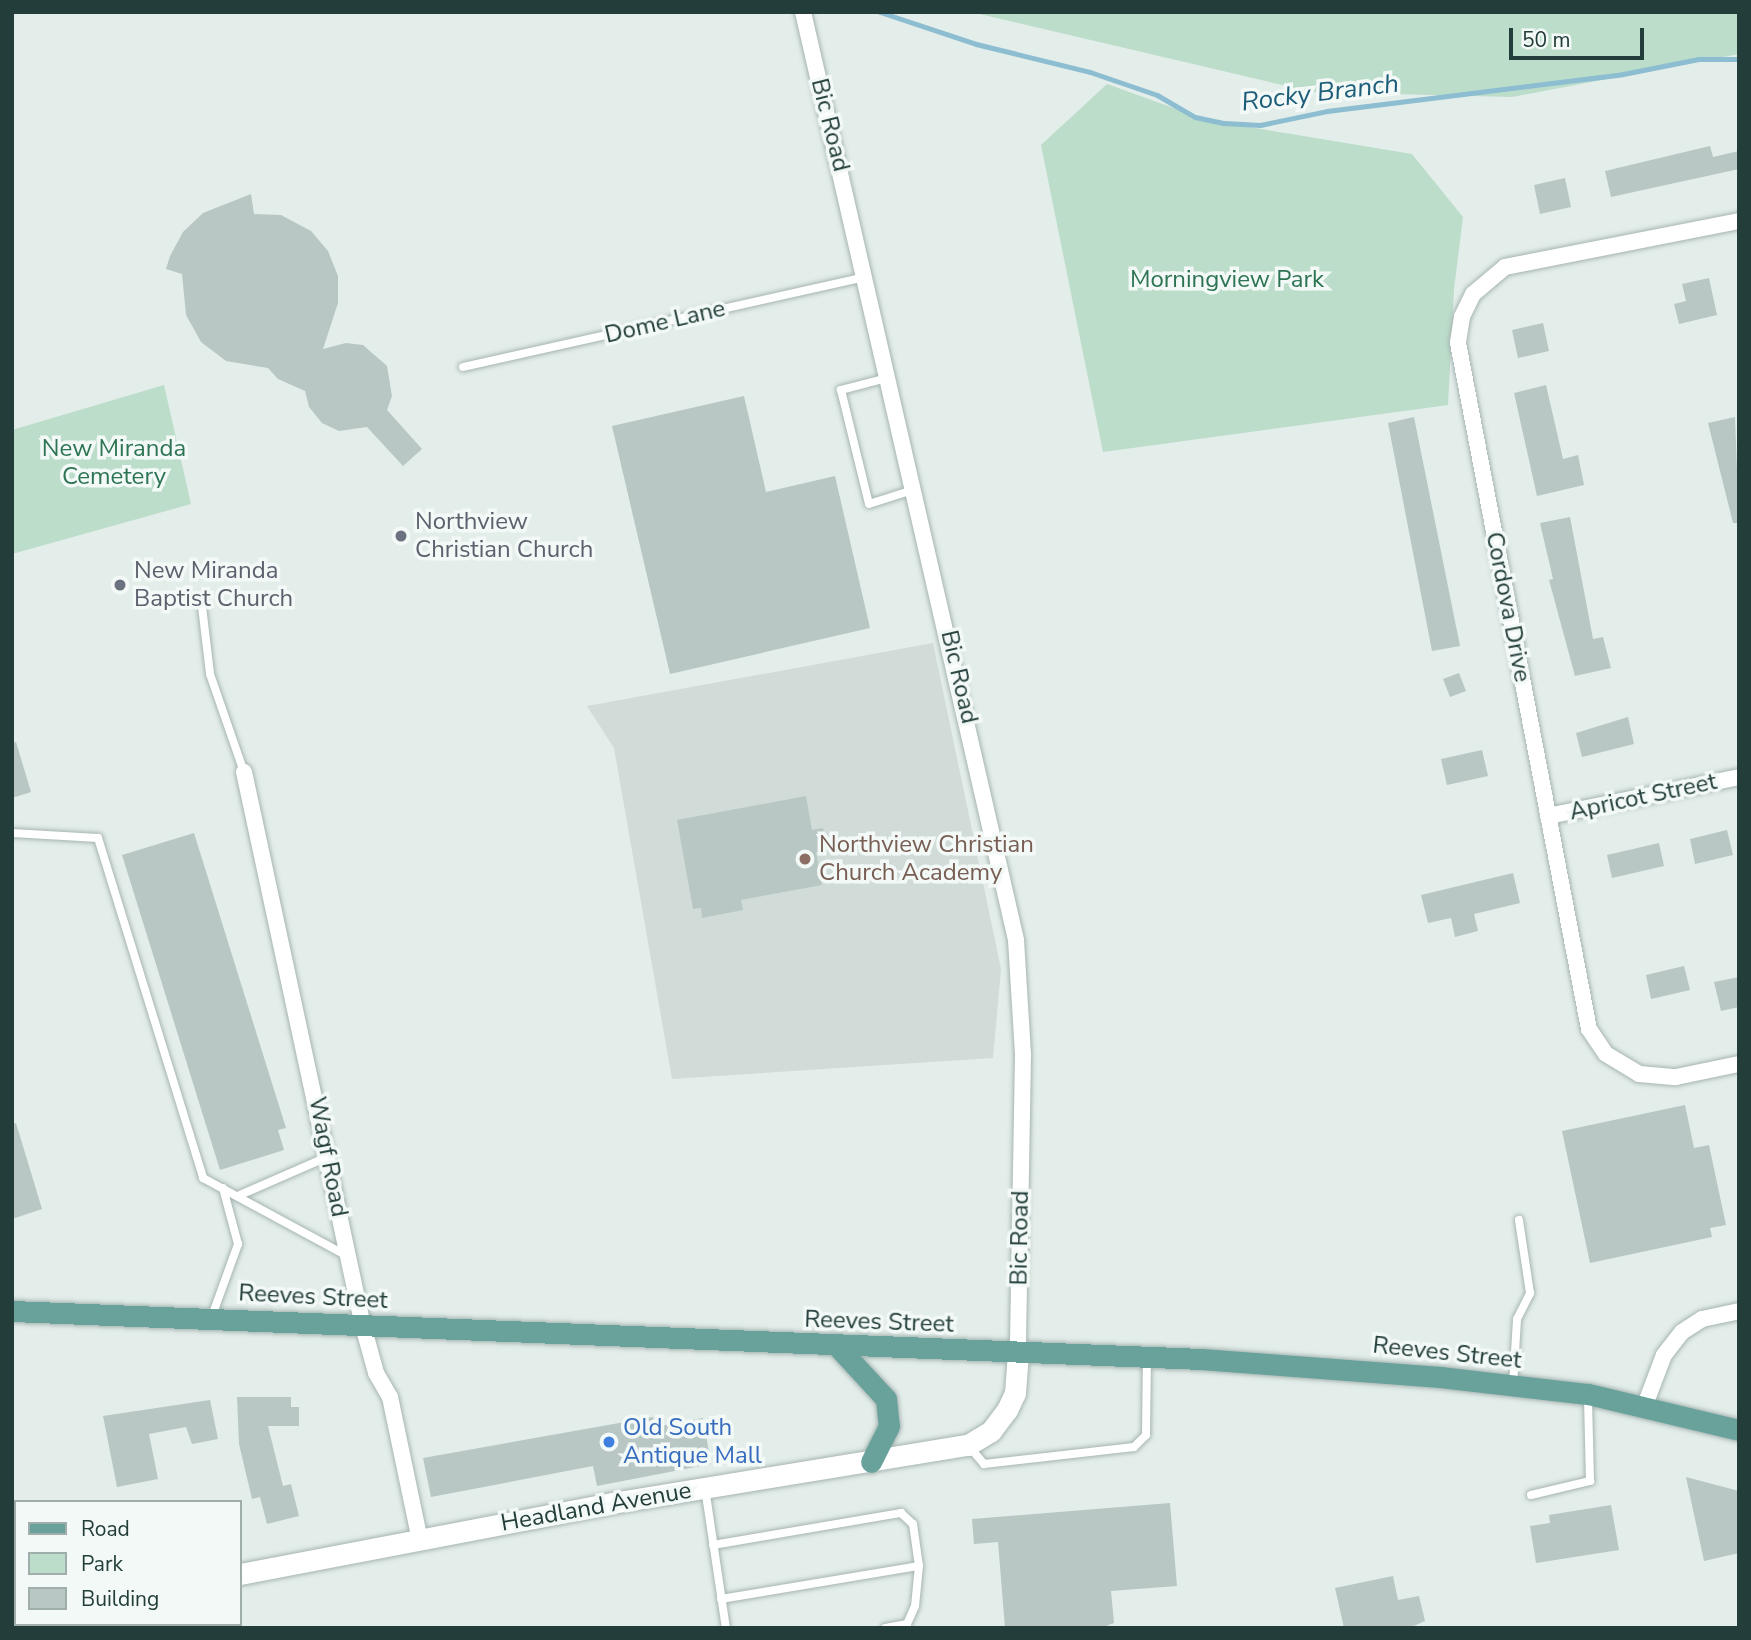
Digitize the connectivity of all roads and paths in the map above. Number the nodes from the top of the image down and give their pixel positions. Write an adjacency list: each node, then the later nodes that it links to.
1 (803, 12): 3 (street, Bic Road)
2 (1739, 222): 10 (street, Cordova Drive)
3 (867, 276): 4 (lane, Dome Lane); 5 (street, Bic Road)
4 (463, 367)
5 (890, 377): 6 (street, Bic Road); 6 (lane)
6 (916, 489): 23 (street, Bic Road)
7 (201, 598): 8 (lane)
8 (244, 772): 13 (street, Wagf Road)
9 (1739, 777): 10 (street, Apricot Street)
10 (1548, 816): 12 (street, Cordova Drive)
11 (12, 833): 14 (lane)
12 (1739, 1065)
13 (329, 1156): 15 (lane); 17 (street, Wagf Road)
14 (223, 1188): 15 (lane); 20 (lane)
15 (240, 1195): 17 (lane)
16 (1519, 1220): 25 (lane)
17 (347, 1256): 21 (street, Wagf Road)
18 (12, 1311): 20 (main road, Reeves Street)
19 (1739, 1311): 27 (street)
20 (211, 1319): 21 (main road, Reeves Street)
21 (363, 1326): 22 (main road, Reeves Street); 33 (street, Wagf Road)
22 (838, 1347): 23 (main road, Reeves Street); 30 (main road)
23 (1018, 1353): 24 (main road, Reeves Street); 29 (main road, Headland Avenue)
24 (1147, 1357): 25 (main road, Reeves Street); 29 (lane)
25 (1513, 1385): 26 (main road, Reeves Street)
26 (1588, 1394): 27 (main road, Reeves Street); 32 (lane)
27 (1645, 1405): 28 (main road, Reeves Street)
28 (1739, 1430)
29 (968, 1445): 30 (main road, Headland Avenue)
30 (871, 1462): 31 (main road, Headland Avenue)
31 (705, 1488): 33 (main road, Headland Avenue); 34 (lane)
32 (1531, 1495)
33 (420, 1539): 36 (main road, Headland Avenue)
34 (713, 1545): 35 (lane); 37 (lane)
35 (919, 1566): 37 (lane); 39 (lane)
36 (242, 1574)
37 (721, 1599): 38 (lane)
38 (726, 1628)
39 (885, 1628)

